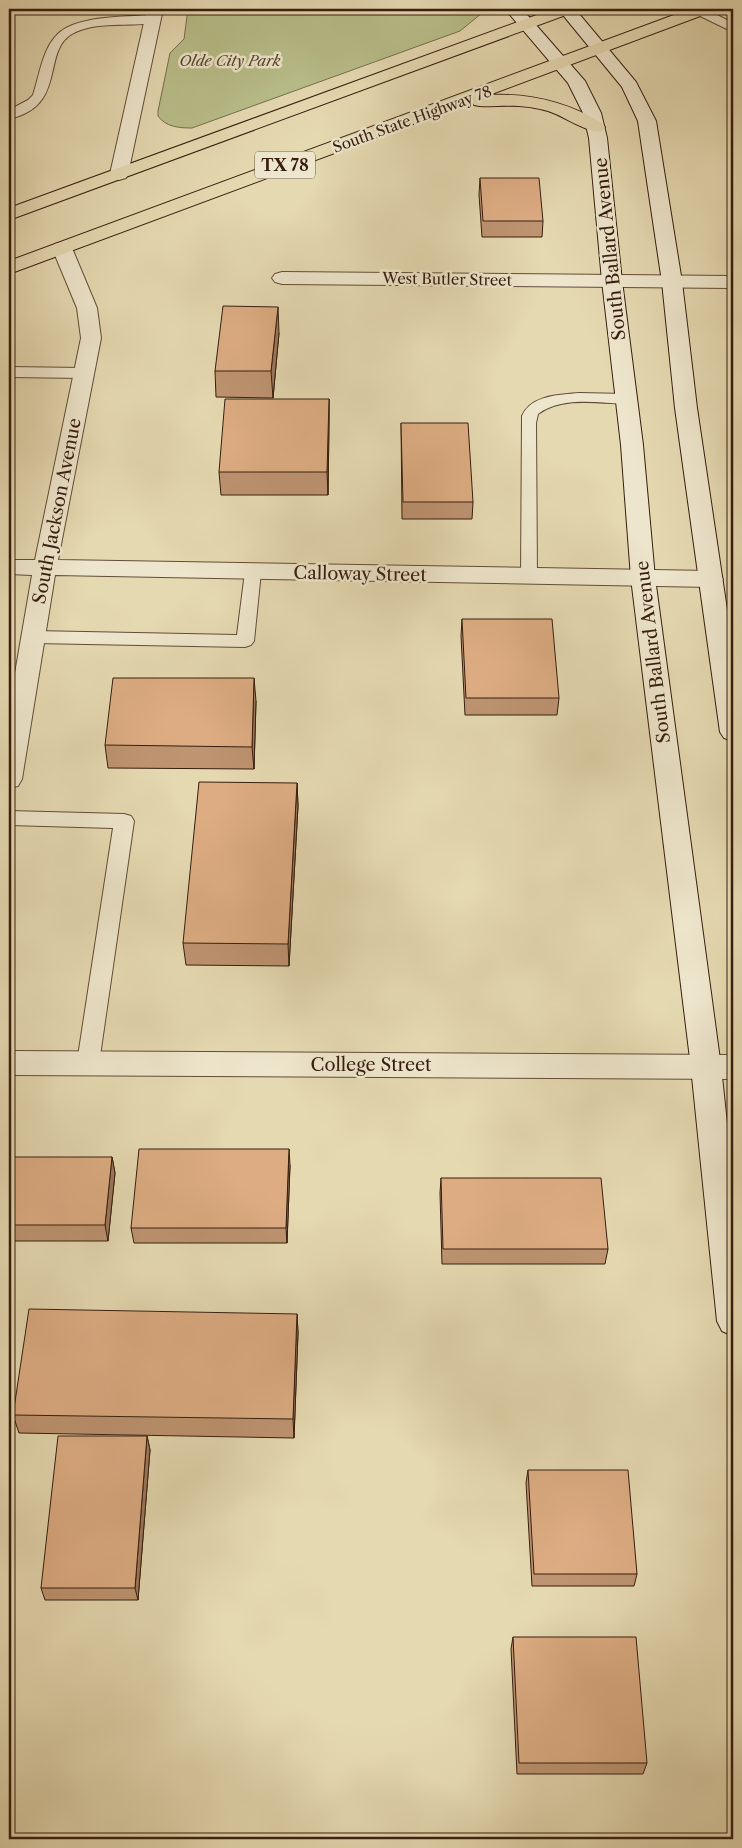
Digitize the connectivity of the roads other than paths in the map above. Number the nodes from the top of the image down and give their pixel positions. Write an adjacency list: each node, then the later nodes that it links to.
1 (513, 9): 5 (main road, South Ballard Avenue)
2 (567, 9): 5 (main road, TX 78); 7 (main road)
3 (702, 10): 6 (lane); 7 (main road, TX 78)
4 (154, 14): 10 (lane); 12 (main road)
5 (526, 25): 8 (main road, South Ballard Avenue); 12 (main road, TX 78)
6 (733, 28)
7 (598, 49): 8 (main road, TX 78); 18 (main road)
8 (562, 64): 9 (main road, South State Highway 78 / TX 78); 11 (main road, South Ballard Avenue)
9 (454, 103): 11 (main road); 14 (main road, South State Highway 78 / TX 78)
10 (9, 115)
11 (596, 128): 17 (main road, South Ballard Avenue)
12 (119, 174): 13 (main road, TX 78)
13 (9, 214)
14 (62, 248): 15 (main road, South State Highway 78 / TX 78); 21 (main road, South Jackson Avenue)
15 (9, 268)
16 (282, 278): 17 (main road, West Butler Street)
17 (612, 281): 18 (main road, West Butler Street); 22 (main road, South Ballard Avenue)
18 (672, 282): 19 (main road, West Butler Street); 28 (main road)
19 (733, 282)
20 (9, 372): 21 (lane)
21 (83, 373): 24 (main road, South Jackson Avenue)
22 (627, 399): 26 (lane); 27 (main road, South Ballard Avenue)
23 (9, 567): 24 (main road, Calloway Street)
24 (45, 568): 25 (main road, Calloway Street); 29 (main road, South Jackson Avenue)
25 (253, 572): 26 (main road, Calloway Street); 29 (lane)
26 (529, 577): 27 (main road, Calloway Street)
27 (643, 578): 28 (main road, Calloway Street); 35 (main road, South Ballard Avenue)
28 (711, 579): 30 (main road)
29 (34, 637): 31 (main road, South Jackson Avenue)
30 (733, 732)
31 (9, 779)
32 (9, 818): 34 (lane)
33 (9, 1063): 34 (main road, College Street)
34 (88, 1063): 35 (main road, College Street)
35 (719, 1067): 36 (main road, South Ballard Avenue)
36 (733, 1321)

